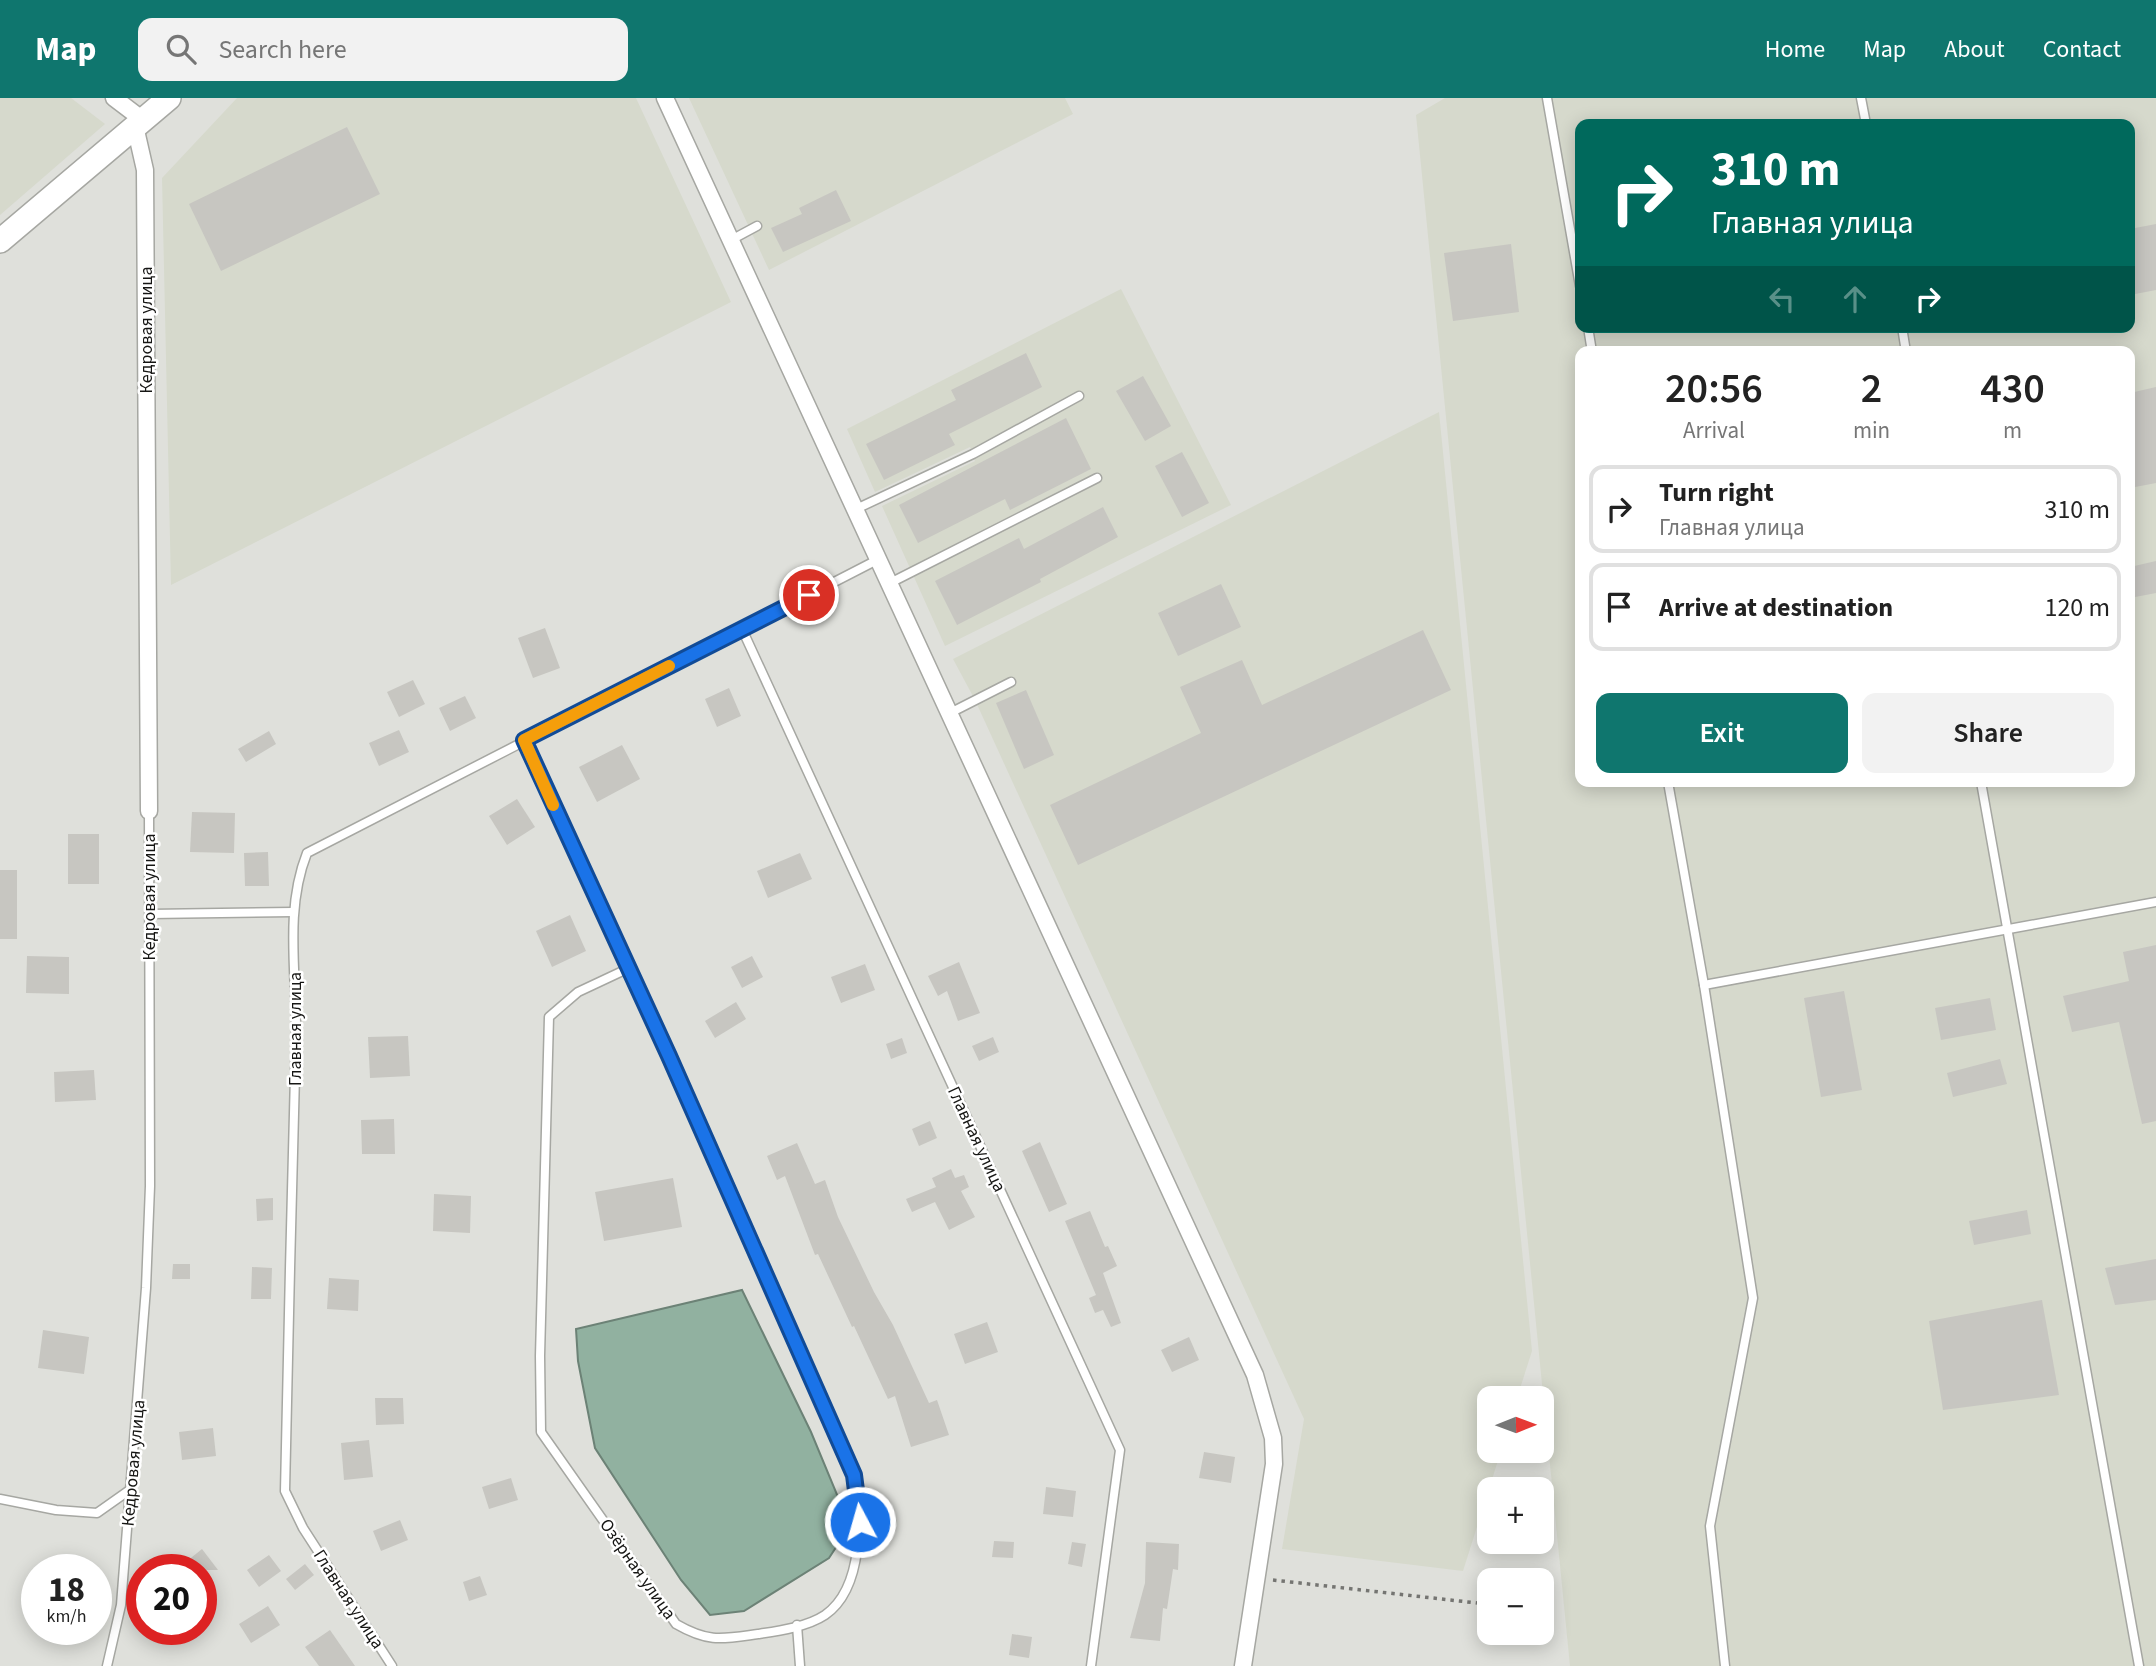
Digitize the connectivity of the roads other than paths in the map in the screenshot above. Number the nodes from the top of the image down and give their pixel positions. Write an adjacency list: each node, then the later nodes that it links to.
1 (114, 98): 7 (street)
2 (169, 98): 7 (street)
3 (665, 98): 10 (street)
4 (1547, 98): 11 (lane)
5 (1861, 98): 6 (lane)
6 (1865, 119)
7 (139, 123): 9 (street); 23 (street, Кедровая улица)
8 (757, 226): 10 (lane)
9 (0, 240)
10 (731, 240): 14 (street)
11 (1575, 258)
12 (1079, 397): 14 (lane)
13 (1097, 478): 16 (lane)
14 (856, 509): 15 (street)
15 (879, 559): 16 (street); 17 (lane, Главная улица)
16 (890, 583): 19 (street)
17 (742, 629): 20 (lane, Главная улица); 36 (lane, Главная улица)
18 (1011, 682): 19 (lane)
19 (950, 713): 37 (street)
20 (524, 740): 25 (lane, Главная улица); 28 (lane, Озёрная улица)
21 (1669, 787): 29 (lane)
22 (1982, 787): 27 (lane)
23 (149, 811): 26 (lane, Кедровая улица)
24 (2156, 902): 27 (lane)
25 (293, 912): 26 (lane); 34 (lane, Главная улица)
26 (150, 914): 30 (lane, Кедровая улица)
27 (2007, 929): 29 (lane); 39 (lane)
28 (627, 969): 32 (lane, Озёрная улица); 32 (lane, Озёрная улица)
29 (1704, 985): 38 (lane)
30 (131, 1489): 31 (lane); 33 (lane, Кедровая улица)
31 (0, 1499)
32 (797, 1625): 35 (lane)
33 (107, 1666)
34 (392, 1666)
35 (800, 1666)
36 (1091, 1666)
37 (1243, 1666)
38 (1725, 1666)
39 (2139, 1666)

